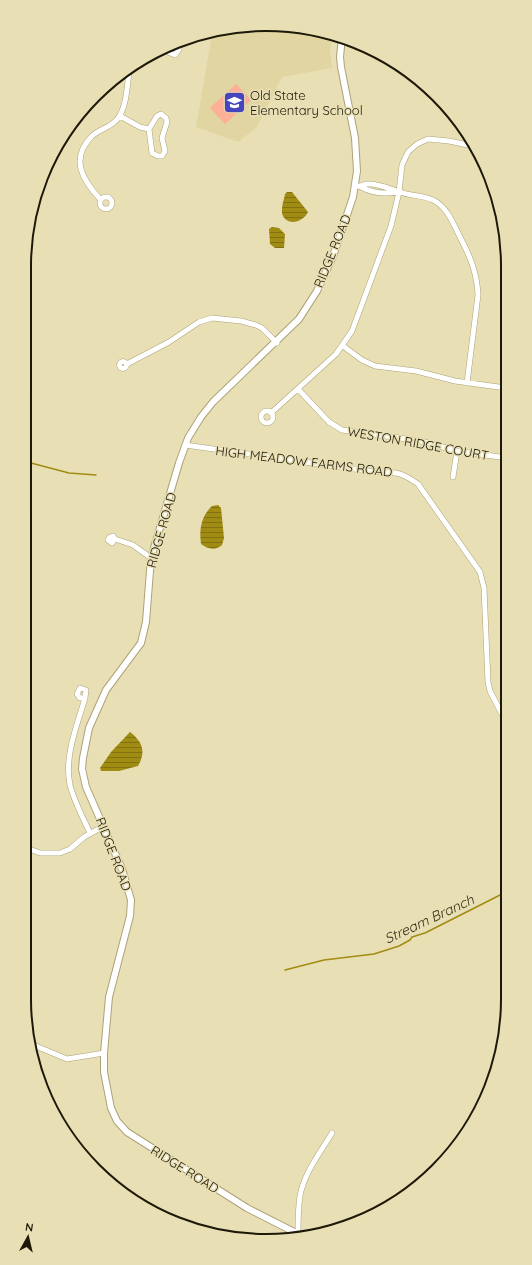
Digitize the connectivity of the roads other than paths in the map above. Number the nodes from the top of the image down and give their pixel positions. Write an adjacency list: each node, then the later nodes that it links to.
1 (341, 43): 8 (street, RIDGE ROAD)
2 (179, 48): 3 (street)
3 (169, 52)
4 (128, 76): 5 (street)
5 (120, 116): 6 (street); 10 (street)
6 (149, 129): 6 (street)
7 (468, 145): 9 (street)
8 (358, 186): 9 (street); 11 (street, RIDGE ROAD)
9 (399, 192): 12 (street); 14 (street)
10 (101, 200)
11 (277, 343): 13 (street); 18 (street, RIDGE ROAD)
12 (343, 346): 14 (street); 16 (street)
13 (126, 364)
14 (467, 383): 15 (street)
15 (501, 387)
16 (298, 389): 17 (street); 19 (street, WESTON RIDGE COURT)
17 (271, 413)
18 (185, 445): 23 (street, RIDGE ROAD); 25 (street, HIGH MEADOW FARMS ROAD)
19 (457, 451): 20 (street, WESTON RIDGE COURT); 21 (street)
20 (501, 457)
21 (453, 477)
22 (115, 539): 23 (street)
23 (151, 558): 26 (street, RIDGE ROAD)
24 (85, 698): 27 (street)
25 (501, 712)
26 (104, 826): 27 (street); 30 (street, RIDGE ROAD)
27 (90, 833): 28 (street)
28 (31, 850)
29 (36, 1046): 30 (street)
30 (104, 1052): 32 (street, RIDGE ROAD)
31 (332, 1133): 33 (street)
32 (296, 1232)
33 (298, 1232)

